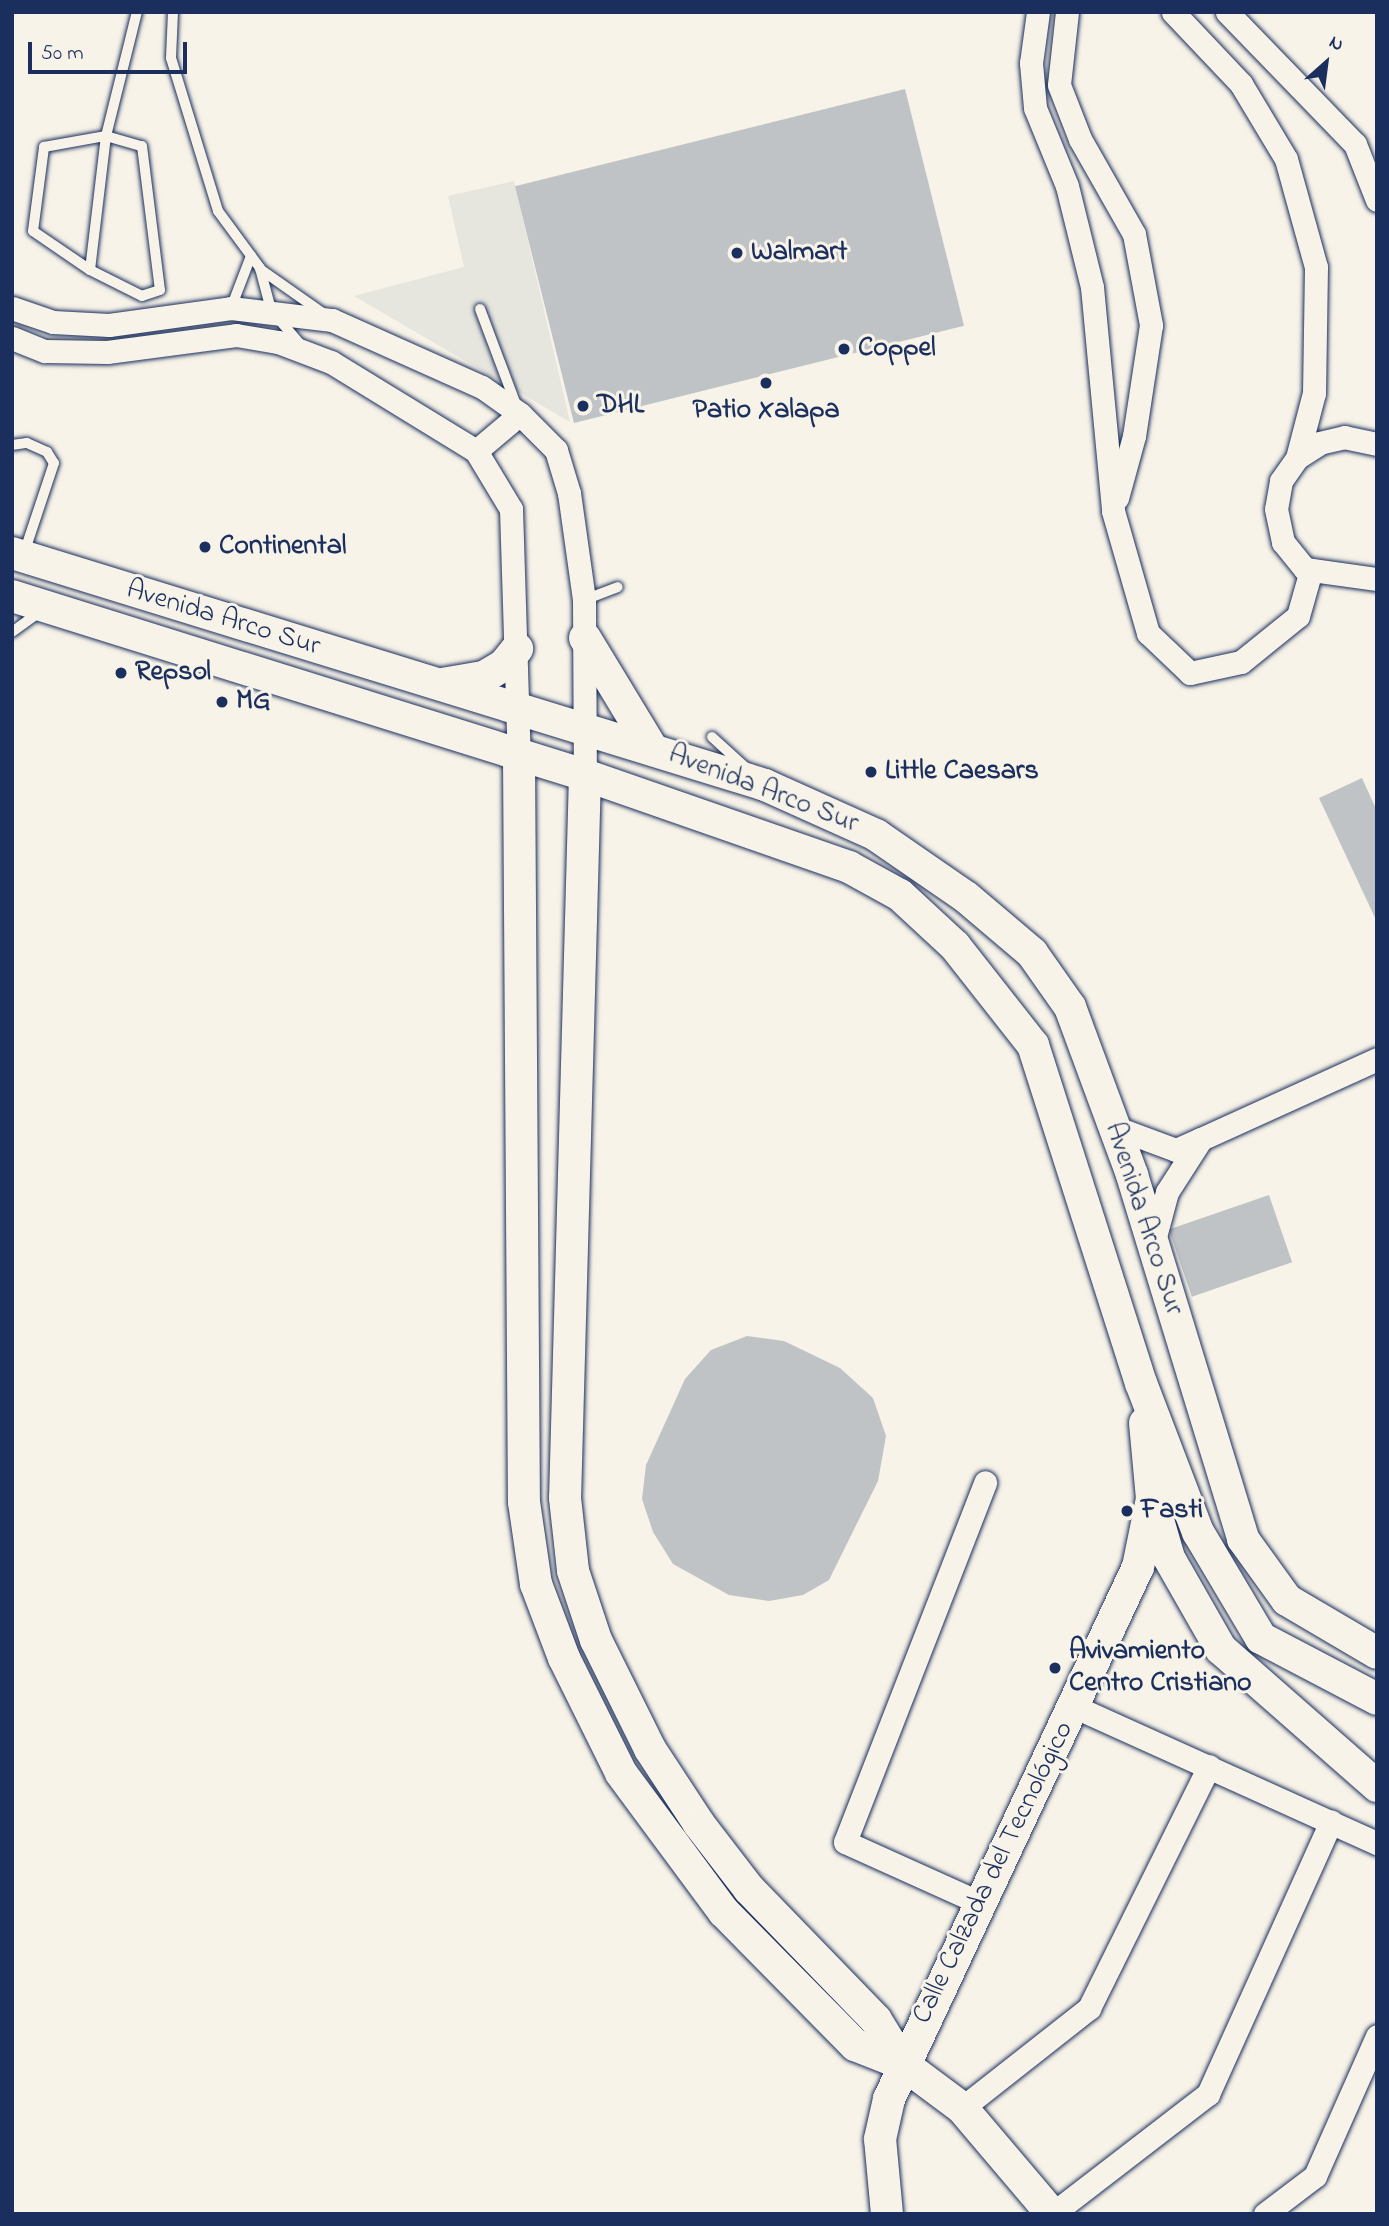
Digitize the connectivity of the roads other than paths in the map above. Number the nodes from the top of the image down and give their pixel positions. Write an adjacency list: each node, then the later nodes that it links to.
1 (137, 12): 7 (lane)
2 (173, 12): 9 (lane)
3 (1038, 12): 26 (street)
4 (1067, 12): 26 (street)
5 (1173, 12): 25 (street)
6 (1227, 12): 8 (street)
7 (106, 136): 11 (lane); 11 (lane); 11 (lane)
8 (1377, 200)
9 (251, 256): 10 (lane); 13 (lane)
10 (260, 268): 15 (lane); 16 (lane)
11 (90, 270)
12 (12, 308): 13 (street)
13 (230, 308): 15 (street)
14 (480, 309): 21 (lane)
15 (271, 310): 16 (street); 18 (lane); 19 (lane)
16 (338, 321): 20 (street); 21 (street)
17 (12, 338): 18 (street)
18 (219, 338): 19 (street)
19 (308, 354): 20 (street)
20 (331, 362): 24 (street)
21 (520, 414): 24 (street); 32 (street)
22 (1377, 444): 25 (street)
23 (12, 445): 27 (lane)
24 (476, 451): 36 (street)
25 (1297, 458): 28 (street)
26 (1113, 511): 28 (street)
27 (18, 554): 37 (street, Avenida Arco Sur)
28 (1311, 570): 29 (street)
29 (1377, 579)
30 (618, 587): 32 (lane)
31 (12, 596): 33 (street, Avenida Arco Sur)
32 (583, 600): 35 (street)
33 (47, 607): 34 (lane); 42 (street, Avenida Arco Sur)
34 (12, 632)
35 (585, 638): 39 (street); 41 (street)
36 (517, 649): 37 (street); 38 (street)
37 (433, 685): 38 (street, Avenida Arco Sur)
38 (520, 710): 39 (street, Avenida Arco Sur); 42 (street)
39 (586, 729): 41 (street, Avenida Arco Sur); 43 (street)
40 (712, 737): 44 (lane)
41 (652, 747): 44 (street, Avenida Arco Sur)
42 (519, 757): 43 (street, Avenida Arco Sur); 62 (street)
43 (585, 775): 49 (street, Avenida Arco Sur); 62 (street)
44 (765, 785): 46 (street, Avenida Arco Sur)
45 (1377, 1059): 47 (street)
46 (1114, 1127): 47 (street); 48 (street, Avenida Arco Sur)
47 (1201, 1139): 48 (street)
48 (1153, 1247): 53 (street, Avenida Arco Sur)
49 (1141, 1383): 51 (street); 52 (street, Avenida Arco Sur)
50 (985, 1482): 60 (street)
51 (1152, 1499): 52 (street); 55 (street, Calle Calzada del Tecnológico); 57 (street)
52 (1198, 1532): 54 (street, Avenida Arco Sur)
53 (1377, 1653)
54 (1377, 1699)
55 (1073, 1706): 56 (street); 60 (street, Calle Calzada del Tecnológico)
56 (1209, 1766): 58 (street); 63 (street)
57 (1377, 1786)
58 (1331, 1822): 59 (street); 65 (street)
59 (1377, 1843)
60 (978, 1902): 62 (street, Calle Calzada del Tecnológico)
61 (1377, 2036): 66 (street)
62 (902, 2064): 63 (street); 64 (street, Calle Calzada del Tecnológico)
63 (962, 2108): 65 (street)
64 (887, 2214)
65 (1052, 2214)
66 (1265, 2214)

